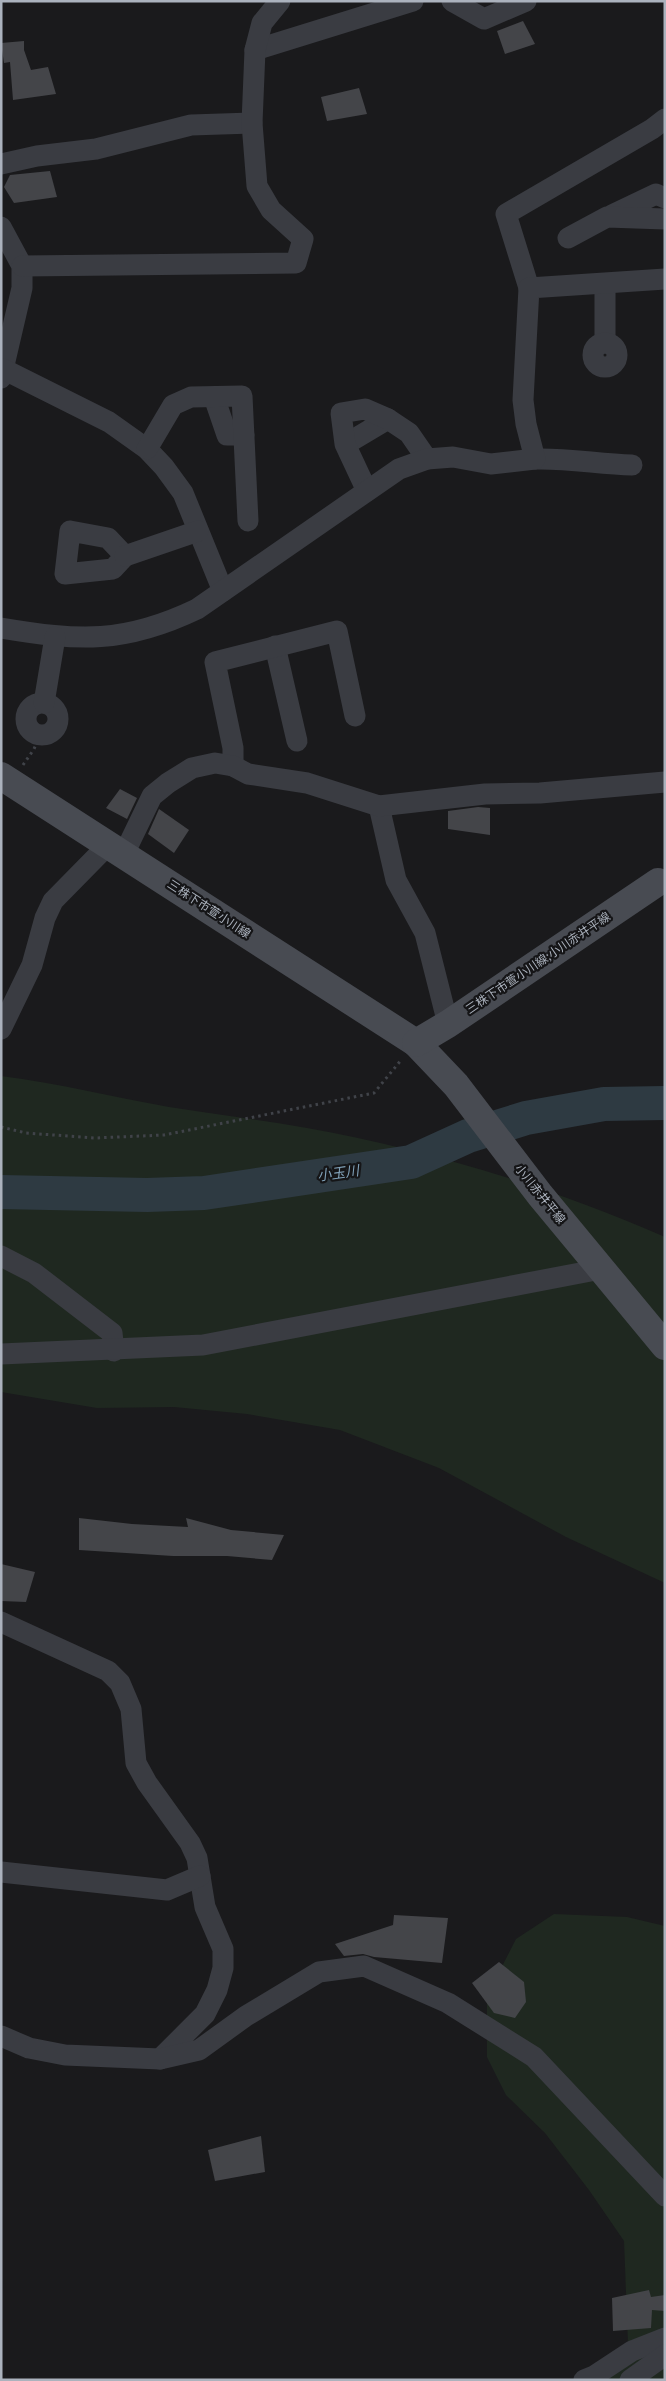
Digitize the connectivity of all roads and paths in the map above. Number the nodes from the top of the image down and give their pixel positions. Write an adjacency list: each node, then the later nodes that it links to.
1 (280, 1): 5 (street)
2 (413, 1): 5 (street)
3 (452, 1): 4 (street)
4 (526, 1)
5 (255, 50): 7 (street)
6 (665, 119): 17 (street)
7 (252, 123): 8 (street); 14 (street)
8 (1, 164)
9 (665, 198): 10 (street)
10 (607, 217): 11 (street); 13 (street)
11 (665, 219)
12 (1, 228): 14 (street)
13 (568, 238)
14 (22, 266): 19 (street)
15 (665, 280): 16 (street)
16 (605, 284): 17 (street); 18 (street)
17 (530, 288): 24 (street)
18 (605, 343)
19 (2, 374): 22 (street)
20 (388, 418): 21 (street); 21 (street); 23 (street)
21 (346, 444): 26 (street)
22 (147, 449): 27 (street); 28 (street)
23 (427, 459): 24 (street); 26 (street)
24 (535, 459): 25 (street)
25 (632, 466)
26 (367, 491): 30 (street)
27 (248, 521)
28 (198, 531): 29 (street); 30 (street)
29 (125, 556)
30 (223, 591): 32 (street)
31 (1, 628): 32 (street)
32 (54, 636): 35 (street)
33 (275, 646): 34 (street); 36 (street); 37 (street)
34 (355, 716)
35 (40, 735): 38 (path)
36 (297, 741)
37 (232, 766): 40 (street); 41 (street)
38 (6, 778): 41 (main road, 三株下市萱小川線)
39 (665, 782): 40 (street)
40 (379, 806): 43 (street)
41 (116, 850): 44 (street); 45 (main road, 三株下市萱小川線)
42 (662, 877): 43 (main road, 三株下市萱小川線;小川赤井平線)
43 (448, 1024): 45 (main road, 三株下市萱小川線;小川赤井平線)
44 (1, 1029)
45 (416, 1043): 46 (path); 48 (main road, 小川赤井平線)
46 (1, 1127)
47 (1, 1256): 50 (street)
48 (601, 1268): 49 (main road, 小川赤井平線); 50 (street)
49 (665, 1346)
50 (114, 1351): 51 (street)
51 (1, 1354)
52 (1, 1622): 54 (street)
53 (1, 1872): 54 (street)
54 (200, 1876): 56 (street)
55 (1, 2036): 56 (street)
56 (160, 2059): 57 (street)
57 (665, 2196)
58 (665, 2338): 60 (street)
59 (665, 2355): 61 (street)
60 (584, 2380)
61 (630, 2380)

